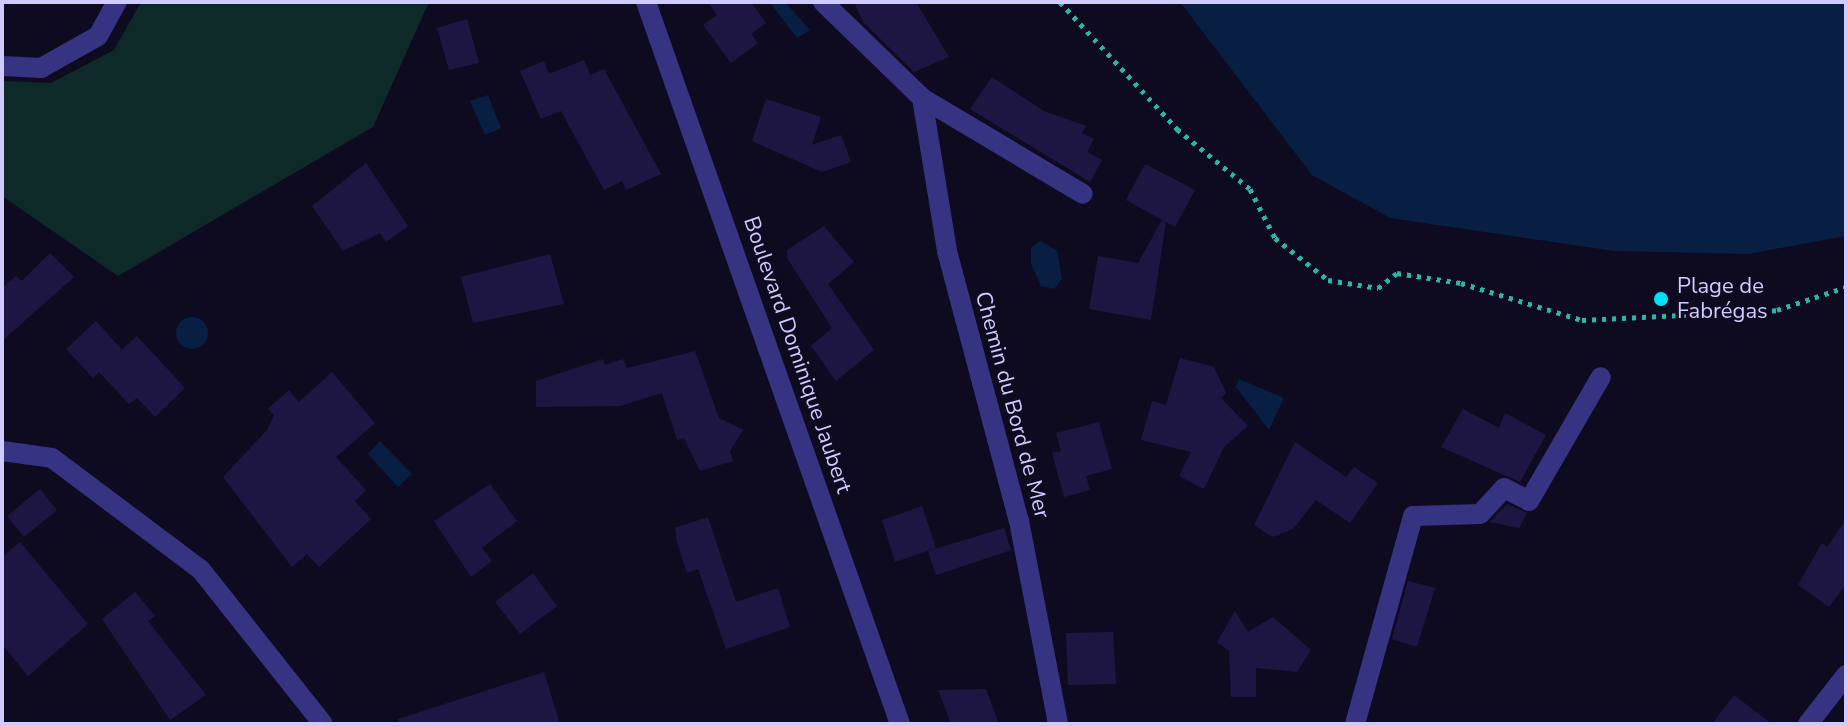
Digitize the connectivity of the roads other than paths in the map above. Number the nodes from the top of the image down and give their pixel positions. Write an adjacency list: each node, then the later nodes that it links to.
1 (117, 2): 4 (street)
2 (646, 2): 11 (street, Boulevard Dominique Jaubert)
3 (823, 2): 5 (street)
4 (2, 66)
5 (922, 98): 6 (street); 12 (street, Chemin du Bord de Mer)
6 (1083, 194)
7 (1601, 377): 13 (street)
8 (2, 451): 10 (street)
9 (1846, 675): 14 (street)
10 (323, 724)
11 (900, 724)
12 (1058, 724)
13 (1355, 724)
14 (1808, 724)

